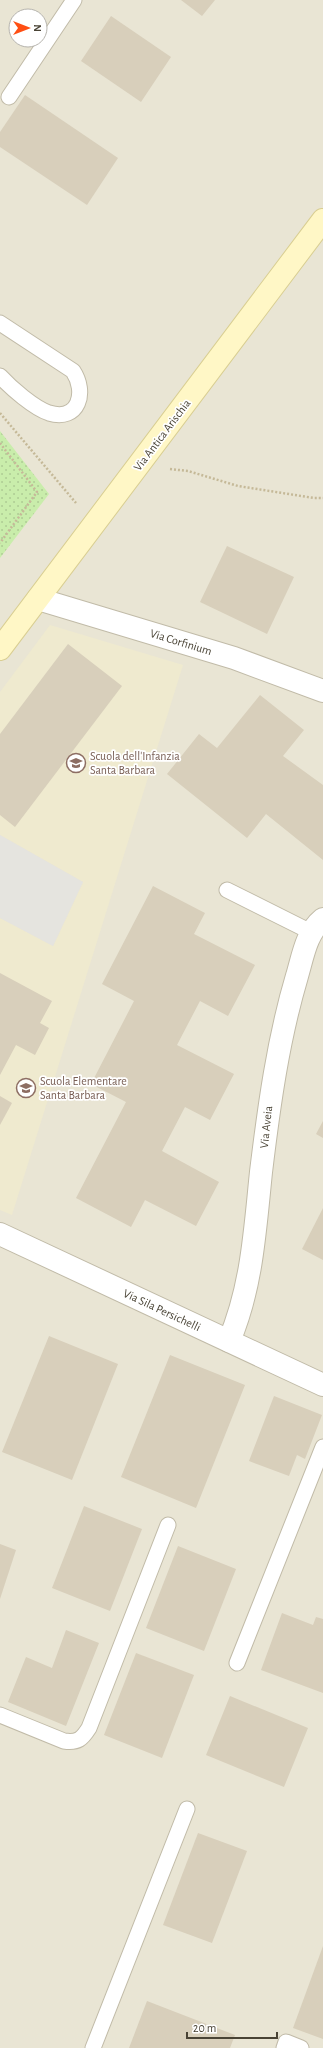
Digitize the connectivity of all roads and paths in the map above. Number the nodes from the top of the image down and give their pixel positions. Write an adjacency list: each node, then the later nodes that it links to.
1 (74, 0): 2 (lane)
2 (9, 97)
3 (323, 220): 8 (main road, Via Antica Arischia)
4 (0, 323): 5 (lane)
5 (0, 376)
6 (0, 413): 10 (path)
7 (0, 443): 11 (path)
8 (140, 465): 9 (path); 10 (main road, Via Antica Arischia)
9 (323, 498)
10 (98, 520): 12 (main road, Via Antica Arischia)
11 (0, 543)
12 (38, 599): 13 (main road, Via Antica Arischia); 14 (street, Via Corfinium)
13 (0, 649)
14 (323, 691)
15 (227, 890): 16 (lane)
16 (317, 925): 18 (street, Via Aveia)
17 (0, 1234): 18 (street, Via Sila Persichelli)
18 (229, 1341): 19 (street, Via Sila Persichelli)
19 (323, 1385)
20 (323, 1447): 22 (lane)
21 (168, 1525): 23 (lane)
22 (237, 1664)
23 (0, 1715)
24 (187, 1809): 25 (lane)
25 (93, 2048)
26 (284, 2048): 27 (lane)
27 (301, 2048)

